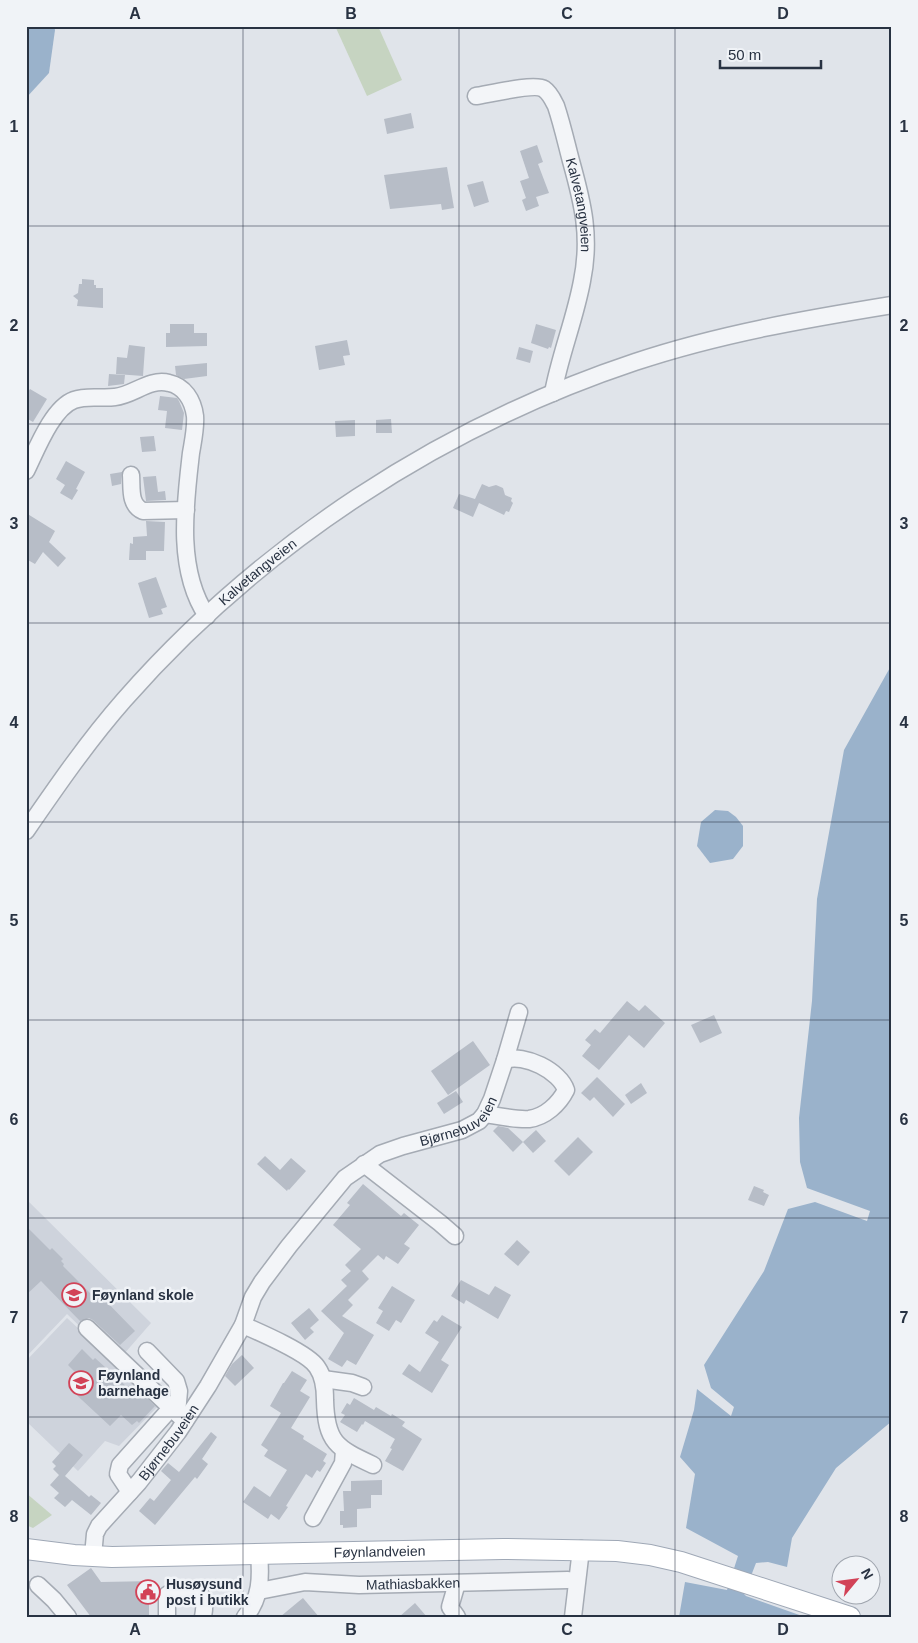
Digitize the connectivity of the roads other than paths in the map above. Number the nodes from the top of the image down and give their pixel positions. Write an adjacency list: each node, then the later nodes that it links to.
1 (476, 96): 3 (street, Kalvetangveien)
2 (892, 305): 3 (street, Kalvetangveien)
3 (554, 393): 7 (street, Kalvetangveien)
4 (26, 471): 6 (street)
5 (131, 475): 6 (street)
6 (186, 510): 7 (street)
7 (207, 616): 8 (street, Kalvetangveien)
8 (26, 831)
9 (519, 1012): 10 (street, Bjørnebuveien)
10 (505, 1060): 11 (street, Bjørnebuveien); 11 (street)
11 (485, 1114): 12 (street, Bjørnebuveien)
12 (364, 1164): 13 (street); 14 (street, Bjørnebuveien)
13 (455, 1236)
14 (243, 1325): 17 (street); 19 (street, Bjørnebuveien)
15 (87, 1328): 19 (street)
16 (147, 1352): 19 (street)
17 (323, 1378): 18 (street); 20 (street)
18 (363, 1387)
19 (178, 1414): 22 (street, Bjørnebuveien); 22 (street)
20 (344, 1451): 21 (street); 23 (street)
21 (373, 1465)
22 (130, 1492): 27 (street, Bjørnebuveien)
23 (314, 1518)
24 (26, 1549): 27 (main road, Føynlandveien)
25 (581, 1549): 26 (main road, Føynlandveien); 37 (street); 38 (main road, Føynlandveien)
26 (259, 1554): 27 (main road, Føynlandveien); 31 (street)
27 (93, 1556)
28 (568, 1580): 29 (street, Mathiasbakken)
29 (457, 1583): 31 (street, Mathiasbakken); 36 (street)
30 (38, 1585): 32 (street)
31 (259, 1591): 35 (street)
32 (68, 1617)
33 (167, 1617): 34 (street)
34 (203, 1617)
35 (244, 1617)
36 (457, 1617)
37 (573, 1617)
38 (850, 1617)

